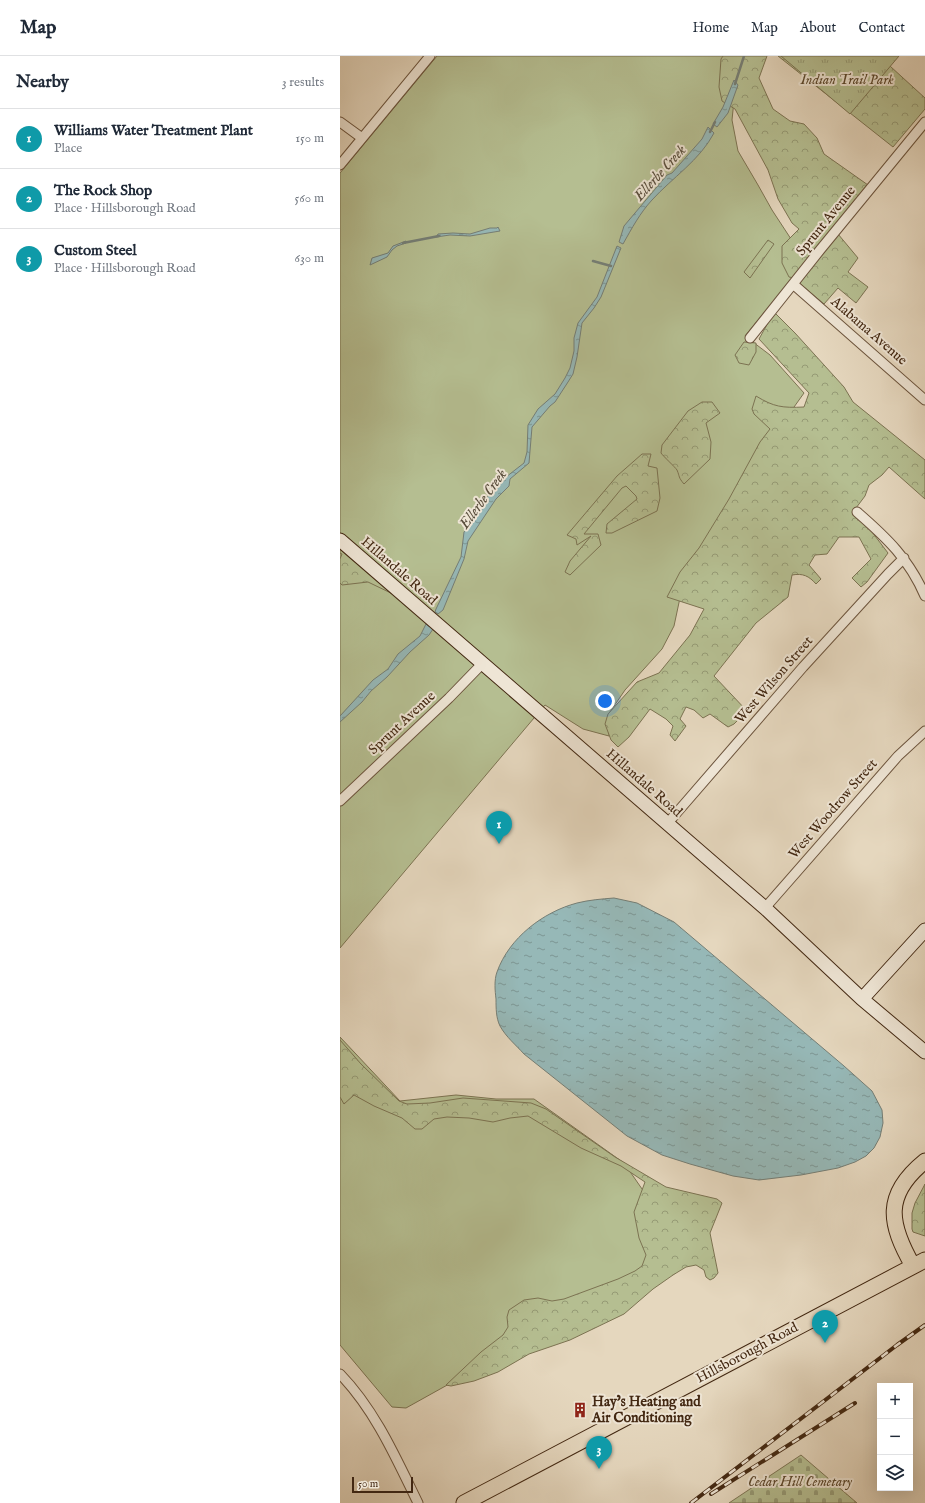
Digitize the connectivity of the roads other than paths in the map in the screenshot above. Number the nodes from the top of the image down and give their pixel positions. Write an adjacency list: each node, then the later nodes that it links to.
1 (430, 56): 4 (street)
2 (340, 122): 4 (street)
3 (925, 122): 6 (street, Sprunt Avenue)
4 (362, 138): 5 (street)
5 (340, 165)
6 (793, 284): 7 (street, Sprunt Avenue); 8 (street, Alabama Avenue)
7 (750, 338)
8 (925, 400)
9 (857, 512): 11 (street)
10 (340, 540): 13 (main road, Hillandale Road)
11 (904, 558): 12 (street); 16 (street, West Wilson Street)
12 (925, 596)
13 (482, 664): 15 (street, Sprunt Avenue); 16 (main road, Hillandale Road)
14 (925, 731): 17 (street, West Woodrow Street)
15 (340, 801)
16 (667, 824): 17 (main road, Hillandale Road)
17 (764, 908): 19 (main road, Hillandale Road)
18 (925, 930): 19 (main road)
19 (862, 999): 20 (main road, Hillandale Road)
20 (925, 1052)
21 (925, 1161): 22 (main road)
22 (919, 1263): 25 (main road, Hillsborough Road)
23 (340, 1374): 24 (street)
24 (418, 1503)
25 (464, 1503)

